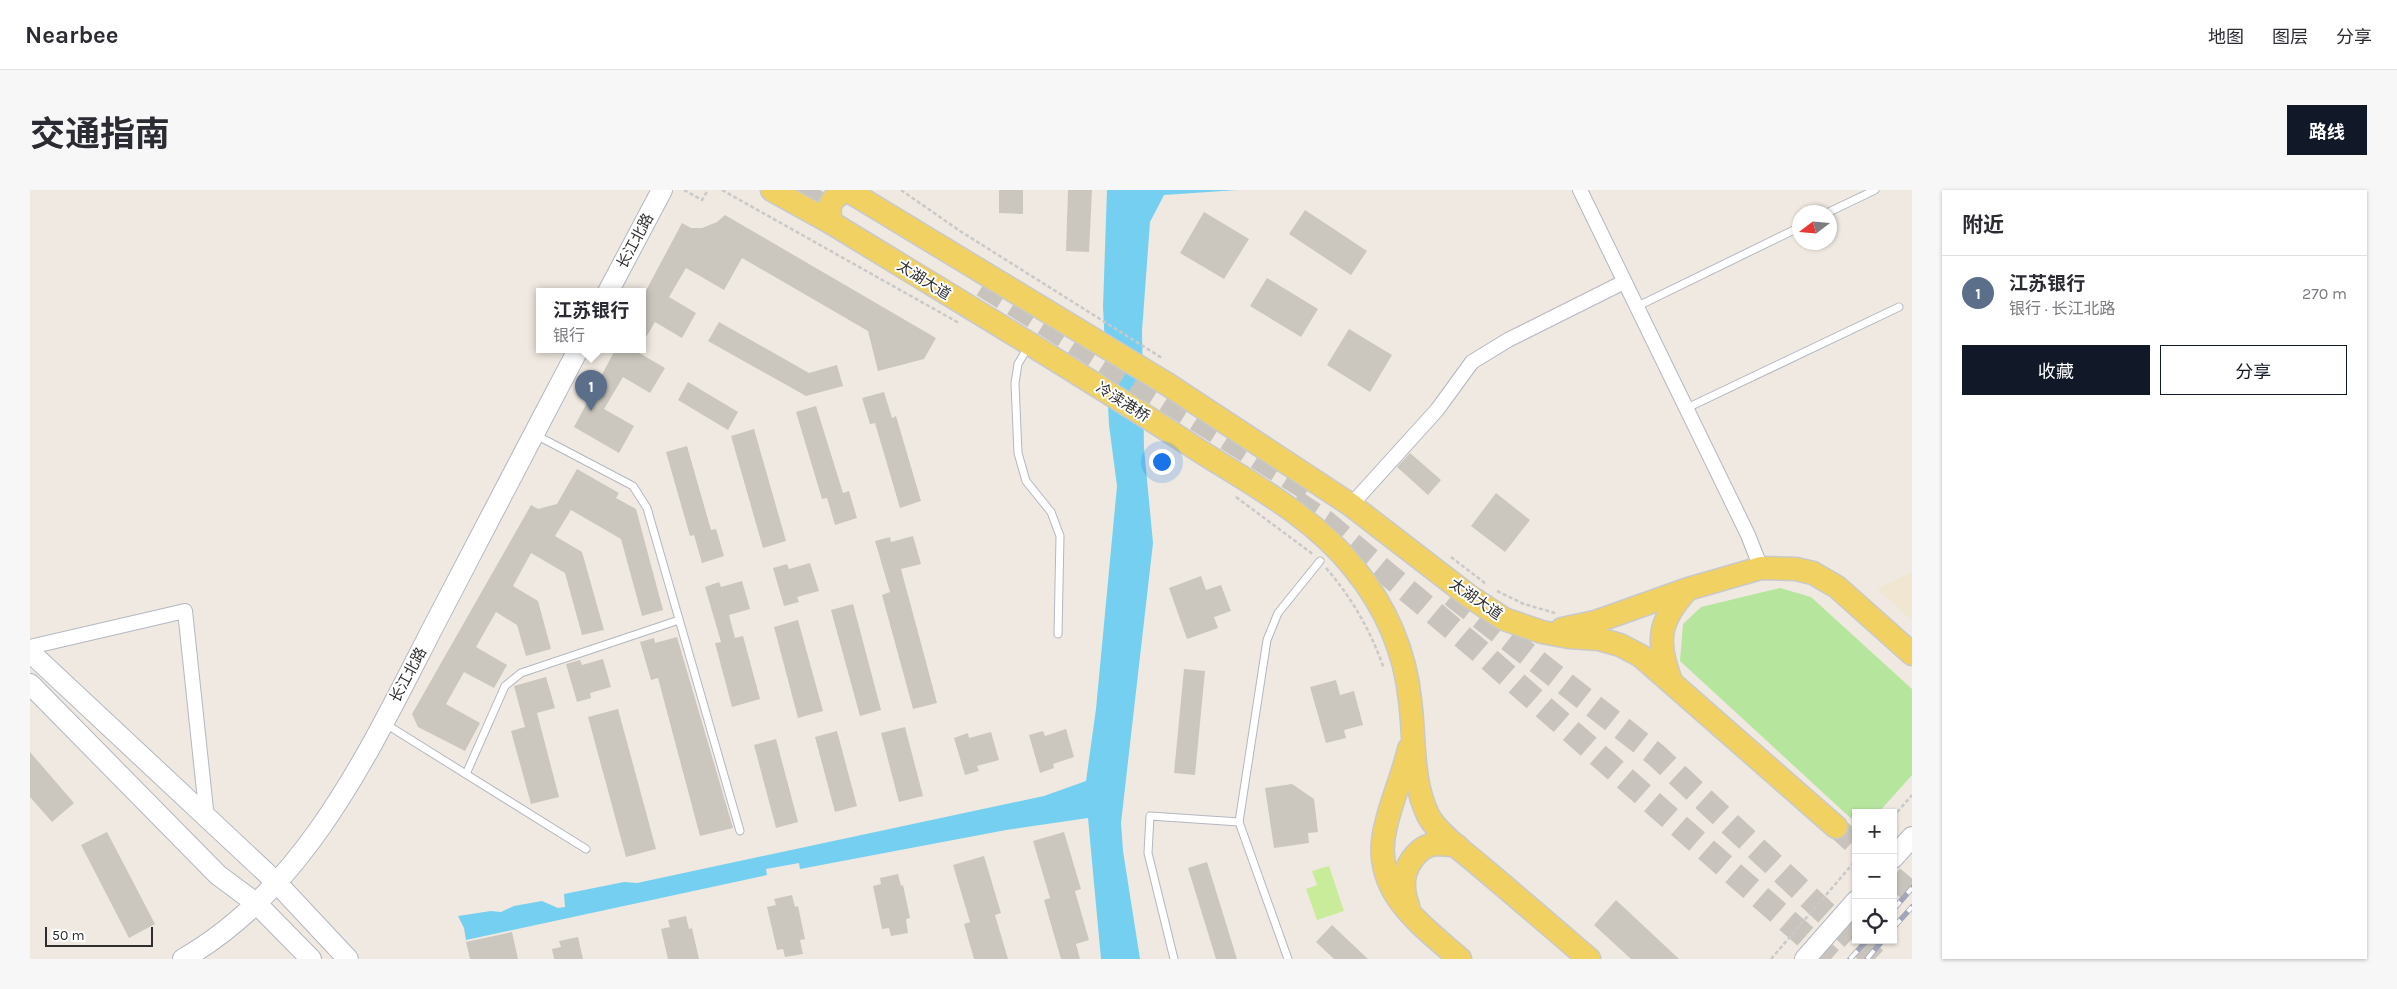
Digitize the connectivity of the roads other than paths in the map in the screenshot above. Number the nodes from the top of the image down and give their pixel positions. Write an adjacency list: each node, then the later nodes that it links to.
1 (662, 190): 10 (main road, 长江北路)
2 (772, 190): 7 (main road, 太湖大道)
3 (847, 190): 7 (main road); 18 (main road, 太湖大道)
4 (1580, 190): 9 (street)
5 (1875, 190): 6 (lane)
6 (1837, 208)
7 (830, 222): 13 (main road, 太湖大道)
8 (1792, 231): 11 (lane)
9 (1624, 282): 11 (street); 18 (street)
10 (610, 288)
11 (1636, 307): 16 (street)
12 (1899, 307): 16 (lane)
13 (1029, 344): 15 (main road, 太湖大道); 24 (lane)
14 (576, 353): 17 (main road, 长江北路)
15 (1075, 372): 31 (main road, 冷渎港桥)
16 (1685, 409): 20 (street)
17 (534, 434): 22 (lane); 30 (main road, 长江北路)
18 (1351, 505): 23 (main road, 太湖大道)
19 (1320, 562): 34 (lane)
20 (1761, 568): 21 (main road); 27 (main road)
21 (1688, 589): 23 (main road); 28 (main road)
22 (679, 620): 32 (lane); 36 (lane)
23 (1542, 632): 28 (main road, 太湖大道)
24 (1058, 634)
25 (30, 647): 33 (street)
26 (30, 652): 33 (main road)
27 (1912, 654)
28 (1671, 682): 35 (main road, 太湖大道)
29 (30, 684): 42 (main road)
30 (383, 722): 32 (lane); 41 (main road, 长江北路)
31 (1413, 734): 38 (main road); 44 (main road)
32 (466, 774): 39 (lane)
33 (207, 819): 41 (main road)
34 (1239, 822): 48 (lane); 49 (lane)
35 (1836, 827)
36 (740, 831)
37 (1912, 837): 40 (main road)
38 (1457, 846): 44 (main road); 51 (main road)
39 (586, 849)
40 (1897, 854)
41 (276, 882): 42 (main road, 长江北路); 47 (main road)
42 (256, 904): 45 (main road, 长江北路); 46 (main road)
43 (1852, 906): 52 (main road)
44 (1410, 915): 50 (main road)
45 (183, 959)
46 (311, 959)
47 (348, 959)
48 (1174, 959)
49 (1288, 959)
50 (1460, 959)
51 (1589, 959)
52 (1805, 959)

